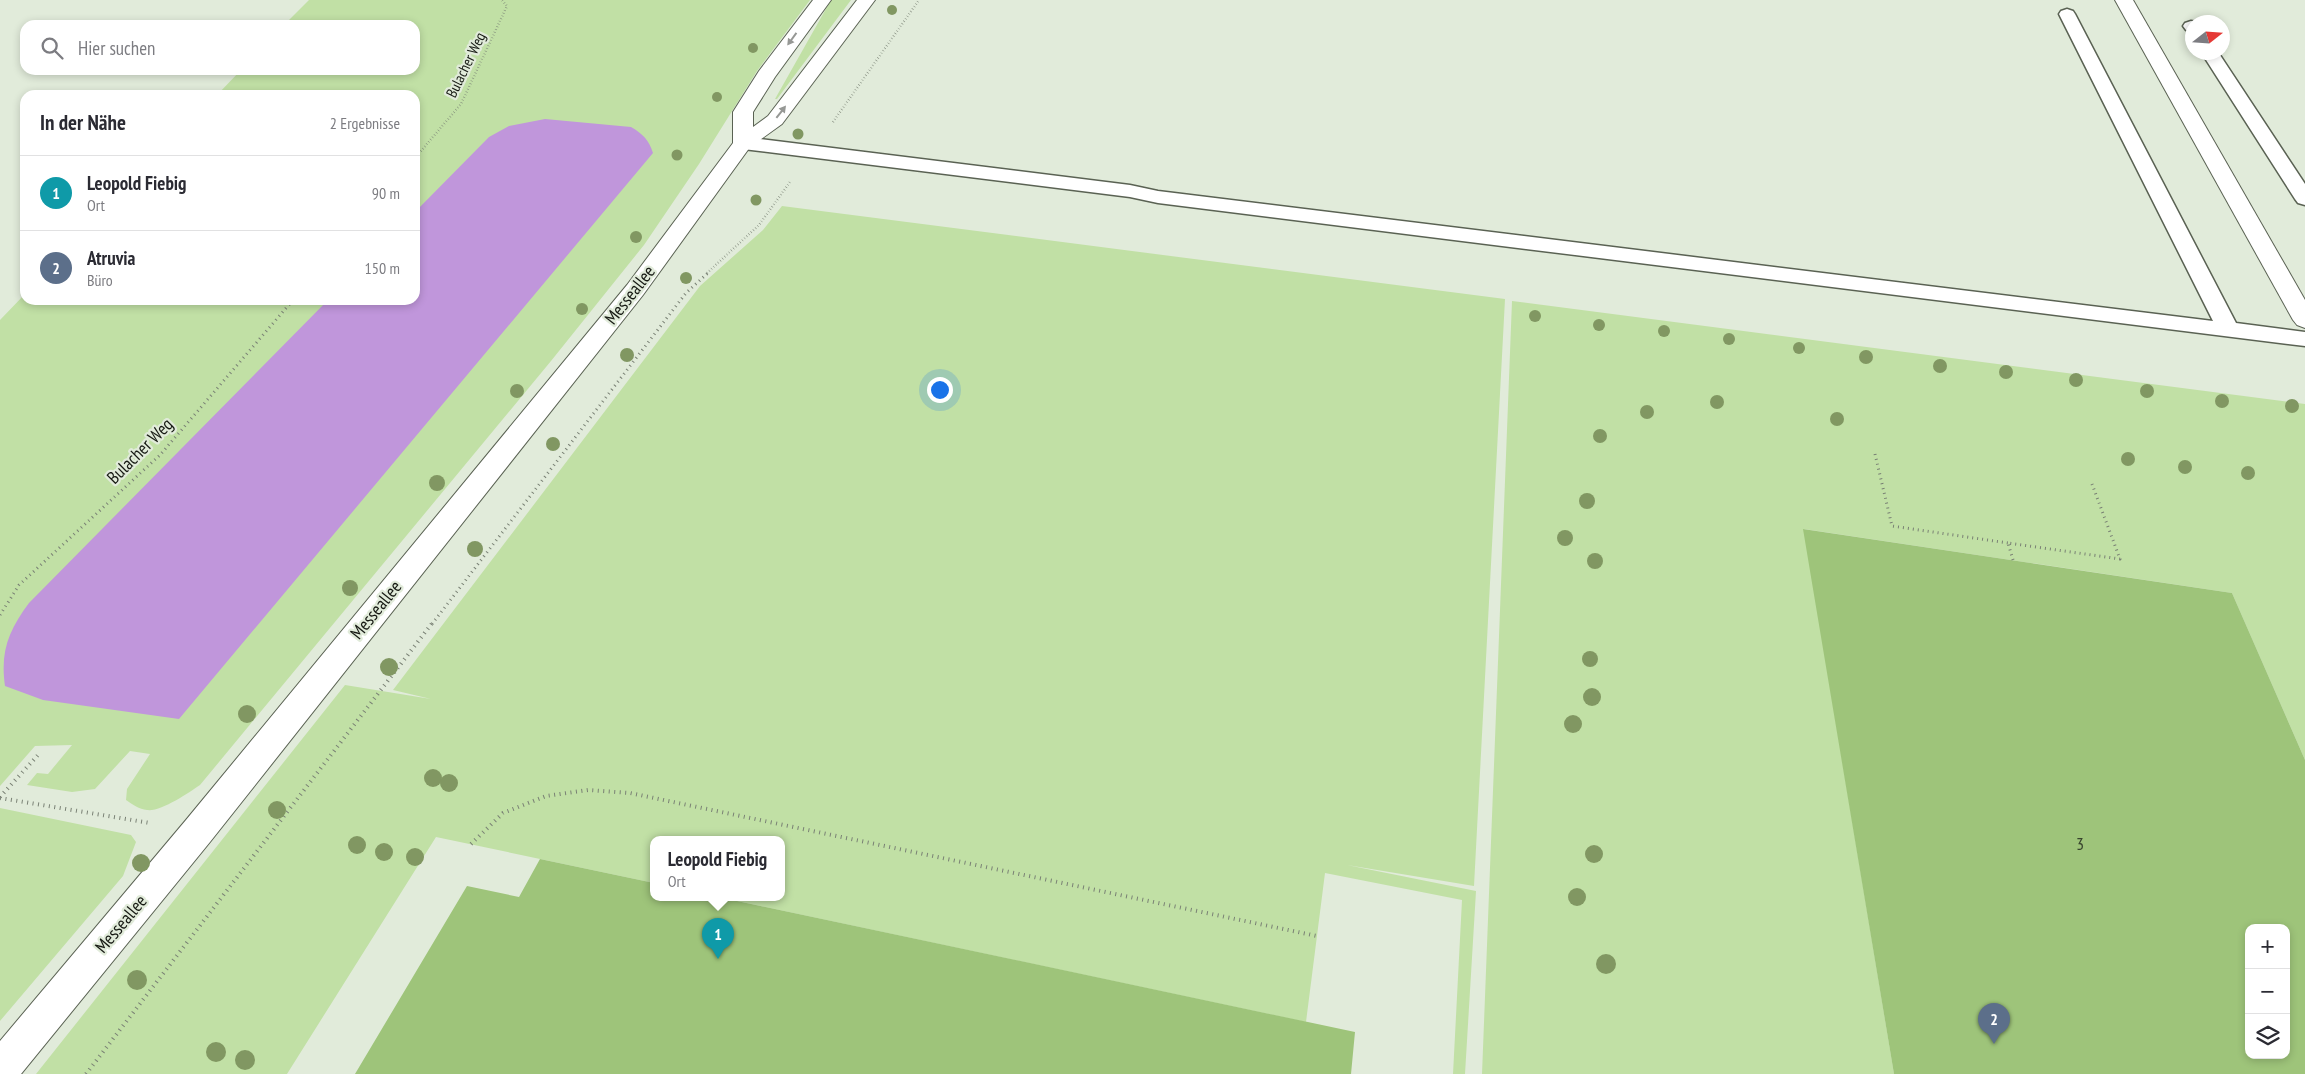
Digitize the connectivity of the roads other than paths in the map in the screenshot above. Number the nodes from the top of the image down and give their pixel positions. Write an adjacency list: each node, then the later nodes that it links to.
1 (822, 0): 6 (street, one-way to 6)
2 (866, 0): 6 (street, Messeallee, one-way to 2)
3 (2124, 0): 8 (street)
4 (2067, 14): 9 (lane)
5 (2214, 60): 7 (lane)
6 (743, 143): 9 (lane); 11 (street, Messeallee)
7 (2305, 200)
8 (2305, 320)
9 (2228, 329): 10 (lane)
10 (2305, 339)
11 (0, 1070)

